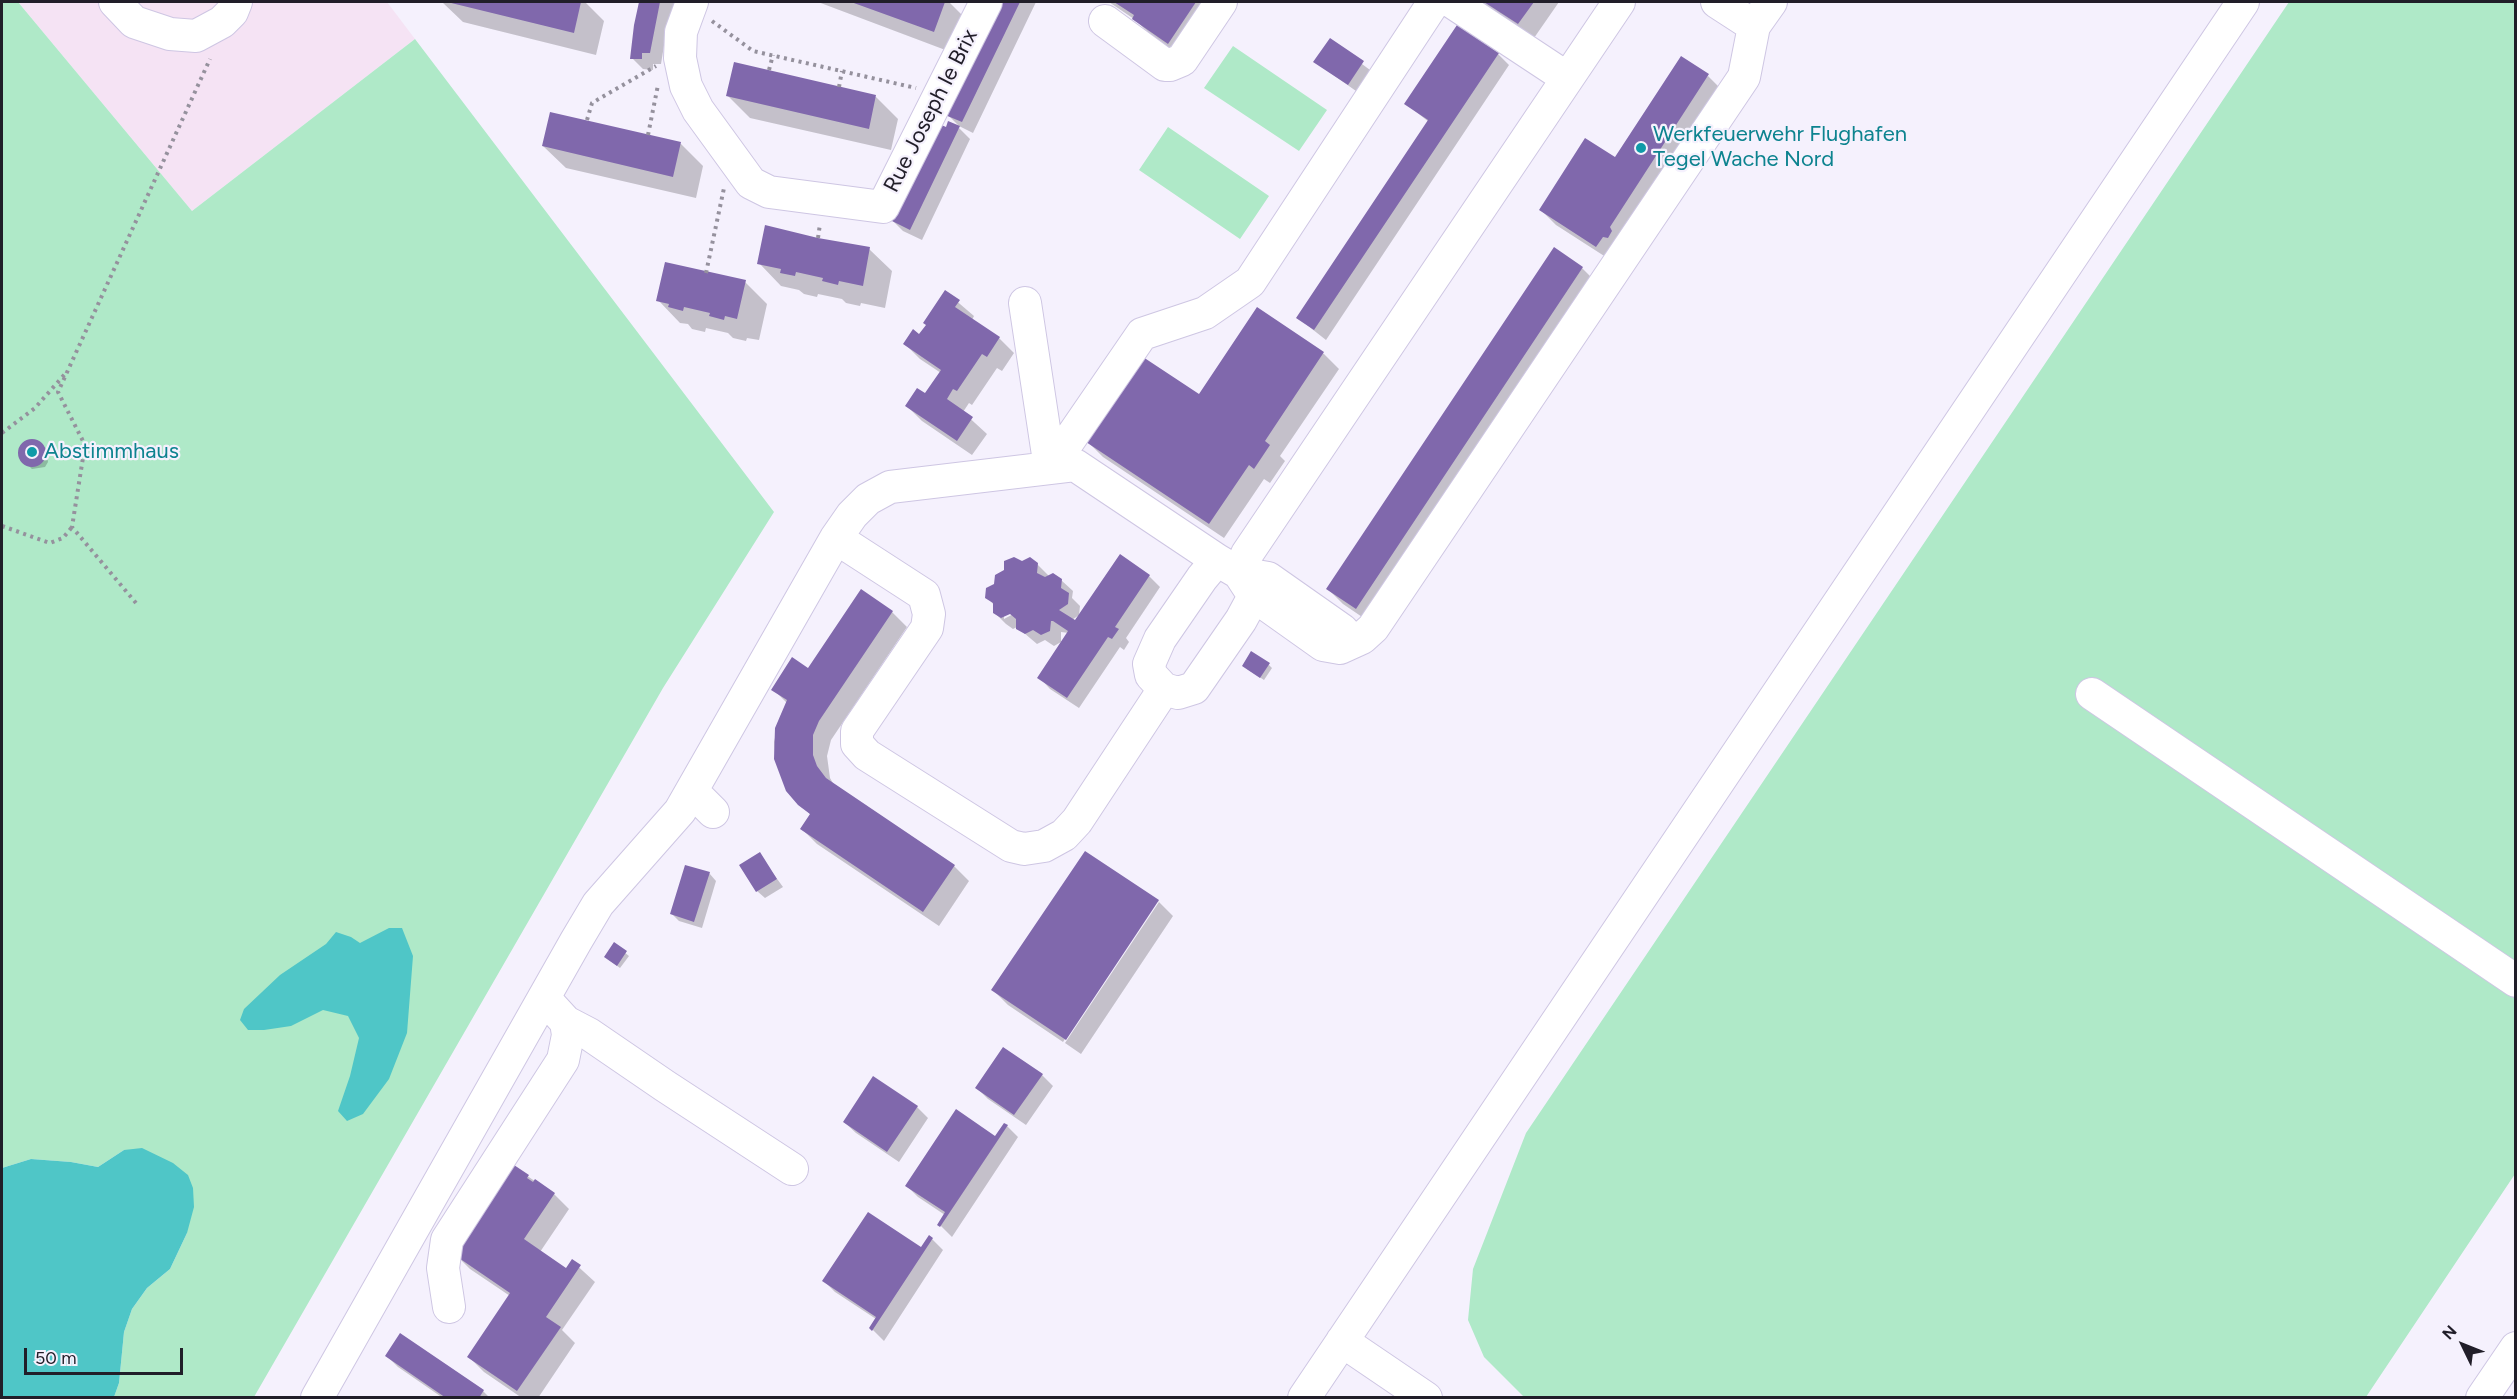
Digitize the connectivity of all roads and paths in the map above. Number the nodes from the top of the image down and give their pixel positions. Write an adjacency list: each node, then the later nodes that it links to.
1 (115, 2): 2 (street)
2 (236, 2)
3 (986, 2): 21 (street, Rue Joseph le Brix)
4 (1221, 2): 12 (street)
5 (1434, 2): 29 (street)
6 (1452, 2): 18 (street)
7 (1619, 2): 18 (street)
8 (1717, 2): 11 (street)
9 (2243, 2): 42 (street)
10 (691, 3): 14 (path); 24 (street, Rue Joseph le Brix)
11 (1763, 14): 33 (street)
12 (1105, 21)
13 (212, 55): 27 (path)
14 (773, 55): 15 (path); 16 (path)
15 (769, 70)
16 (842, 71): 20 (path); 21 (path)
17 (660, 73): 22 (path)
18 (1567, 78): 33 (street)
19 (658, 83): 23 (path)
20 (839, 87)
21 (940, 94): 24 (street, Rue Joseph le Brix)
22 (587, 120)
23 (648, 135)
24 (738, 168): 25 (path)
25 (706, 273)
26 (1025, 303): 29 (street)
27 (68, 371): 28 (path); 31 (path)
28 (2, 433)
29 (1050, 468): 32 (street); 33 (street)
30 (2, 526): 31 (path)
31 (72, 527): 34 (path)
32 (836, 538): 35 (street); 38 (street)
33 (1237, 576): 35 (street); 35 (street)
34 (136, 603)
35 (1164, 688)
36 (2092, 694): 37 (street)
37 (2516, 981)
38 (544, 998): 39 (street); 44 (street)
39 (566, 1022): 40 (street); 41 (street)
40 (792, 1168)
41 (449, 1307)
42 (1342, 1341): 45 (street); 46 (street)
43 (2516, 1348): 47 (street)
44 (324, 1394)
45 (1304, 1398)
46 (1426, 1398)
47 (2482, 1398)

